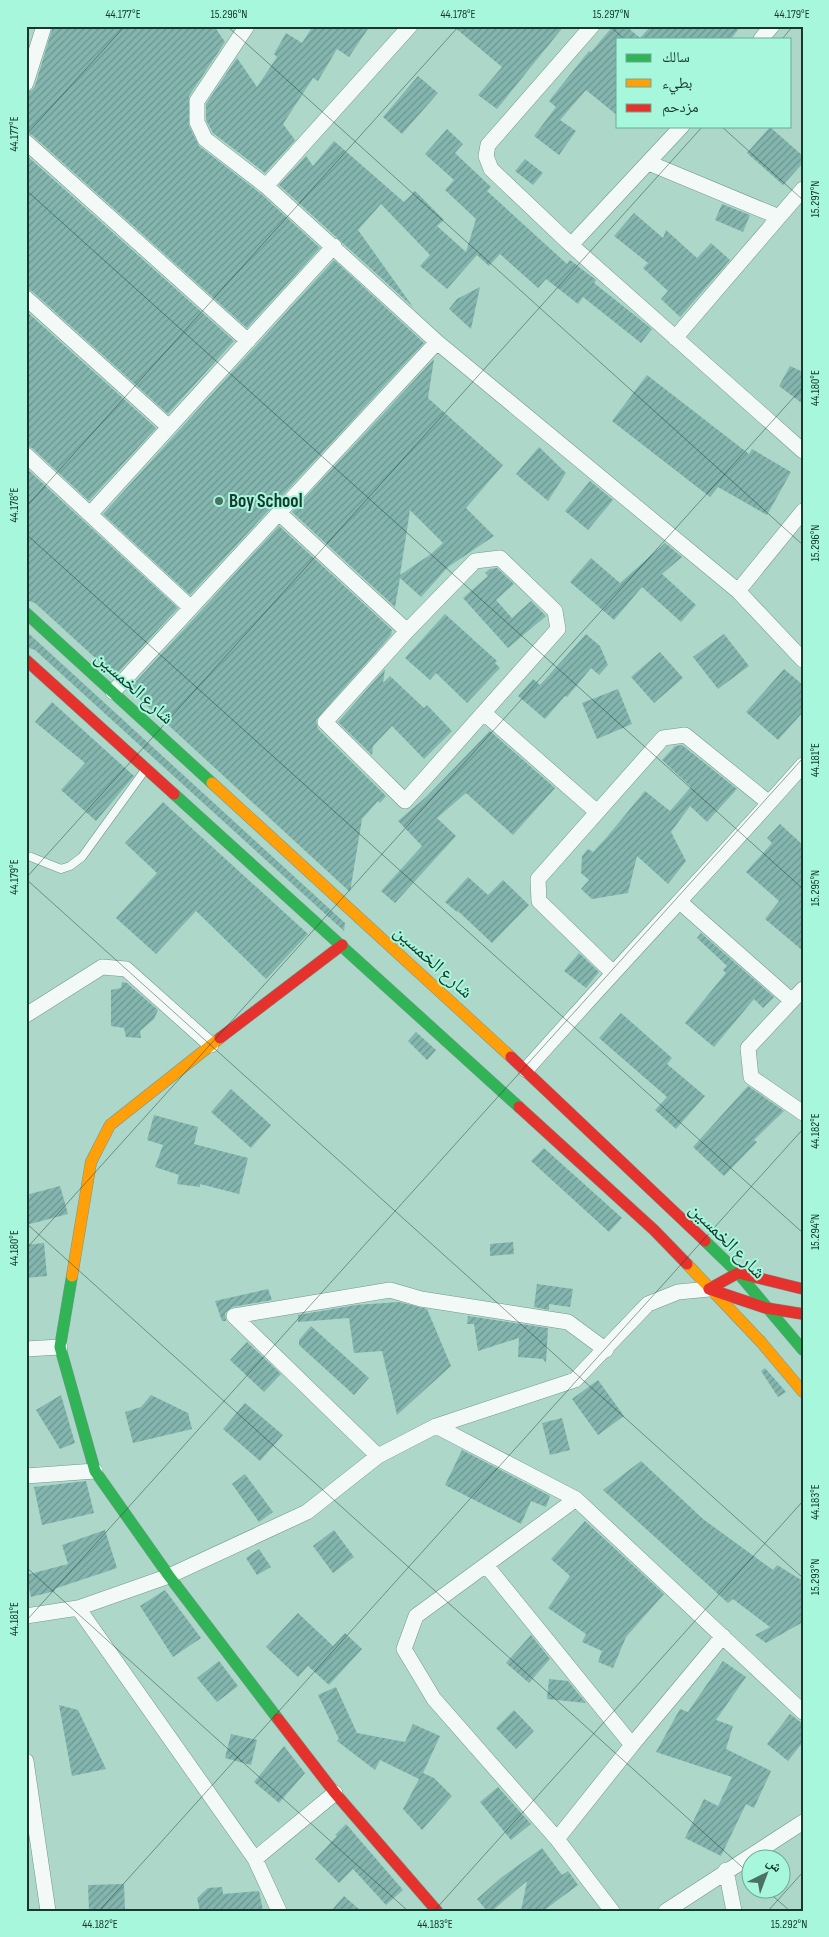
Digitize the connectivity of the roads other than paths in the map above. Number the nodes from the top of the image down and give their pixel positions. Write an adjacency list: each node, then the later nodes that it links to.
1 (44, 26): 7 (street)
2 (247, 26): 11 (street)
3 (410, 26): 11 (street)
4 (772, 26): 6 (street)
5 (584, 29): 14 (street)
6 (762, 38)
7 (26, 83)
8 (680, 128): 10 (street)
9 (26, 142): 18 (street)
10 (649, 163): 13 (street); 14 (street)
11 (266, 186): 15 (street)
12 (803, 189): 13 (street)
13 (779, 217): 17 (street)
14 (571, 245): 17 (street)
15 (334, 246): 18 (street); 19 (street)
16 (26, 298): 20 (street)
17 (675, 338): 21 (street)
18 (248, 341): 20 (street)
19 (437, 342): 25 (street); 26 (street)
20 (169, 427): 24 (street)
21 (803, 450)
22 (26, 454): 24 (street)
23 (803, 511): 26 (street)
24 (91, 513): 27 (street)
25 (279, 513): 27 (street); 29 (street)
26 (738, 591): 31 (street)
27 (191, 608): 32 (street)
28 (26, 613): 32 (main road, شارع الخمسين)
29 (407, 631): 33 (street); 33 (street)
30 (26, 660): 35 (main road)
31 (803, 660)
32 (113, 692): 46 (main road, شارع الخمسين)
33 (484, 713): 37 (street)
34 (803, 765): 36 (street)
35 (146, 768): 38 (lane); 40 (main road)
36 (769, 803): 37 (street); 39 (street)
37 (597, 812): 41 (street)
38 (31, 857)
39 (680, 902): 41 (street); 43 (street)
40 (342, 945): 45 (main road); 49 (main road)
41 (612, 972): 46 (street)
42 (803, 989): 43 (street)
43 (792, 1001): 47 (street)
44 (26, 1015): 45 (street)
45 (211, 1045): 53 (main road)
46 (526, 1070): 48 (main road, شارع الخمسين)
47 (803, 1113)
48 (738, 1273): 49 (main road); 50 (main road); 51 (main road, شارع الخمسين)
49 (709, 1289): 51 (main road); 55 (street); 57 (main road)
50 (803, 1289)
51 (766, 1308): 52 (main road); 56 (main road, شارع الخمسين)
52 (803, 1314)
53 (60, 1347): 54 (street); 60 (main road)
54 (26, 1349)
55 (606, 1350): 58 (street); 59 (street)
56 (803, 1350)
57 (803, 1392)
58 (436, 1426): 59 (street); 62 (street)
59 (378, 1456): 64 (street)
60 (95, 1471): 61 (street); 64 (main road)
61 (26, 1476)
62 (576, 1499): 63 (street); 67 (street)
63 (486, 1565): 69 (street); 73 (street)
64 (169, 1576): 65 (street); 71 (main road)
65 (78, 1608): 66 (street); 74 (street)
66 (26, 1616)
67 (724, 1636): 68 (street); 69 (street)
68 (803, 1712)
69 (632, 1745): 73 (street)
70 (26, 1761): 76 (street)
71 (335, 1793): 74 (street); 78 (main road)
72 (803, 1822): 75 (street)
73 (557, 1839): 79 (street)
74 (255, 1859): 77 (street)
75 (726, 1870): 80 (street); 81 (street)
76 (48, 1911)
77 (279, 1911)
78 (437, 1911)
79 (612, 1911)
80 (666, 1911)
81 (734, 1911)

